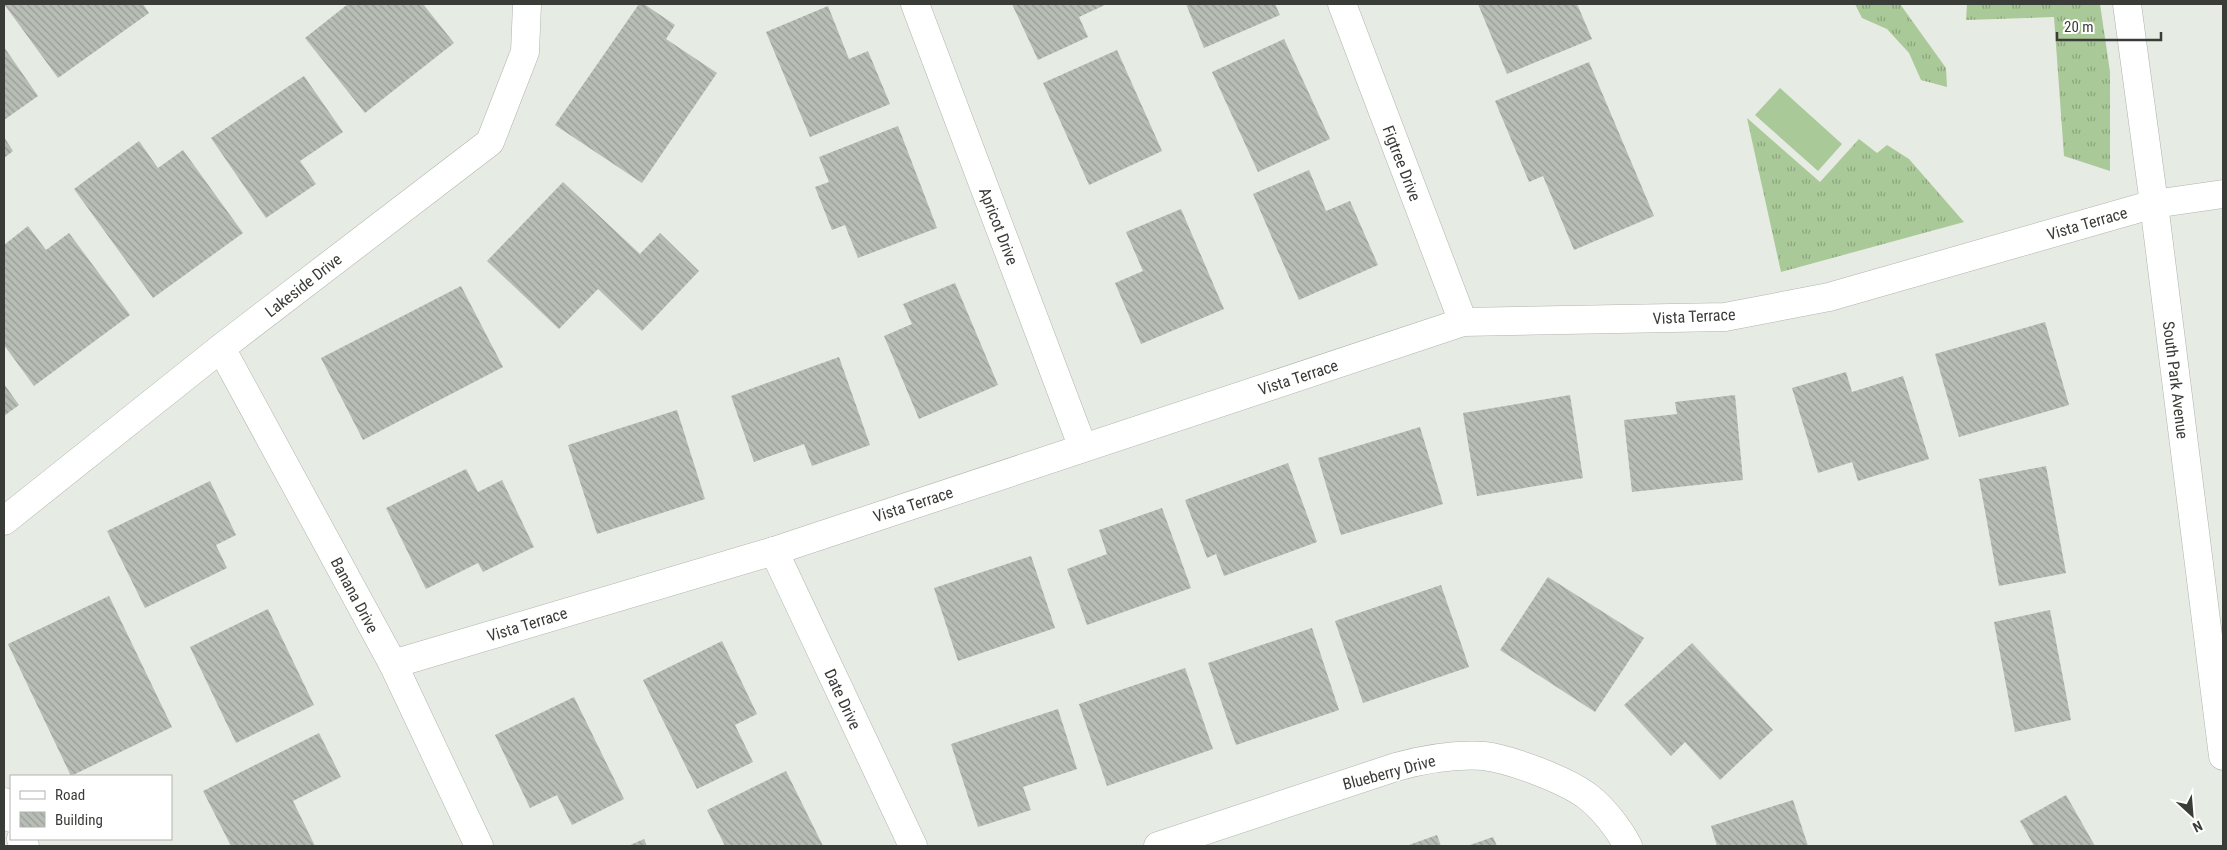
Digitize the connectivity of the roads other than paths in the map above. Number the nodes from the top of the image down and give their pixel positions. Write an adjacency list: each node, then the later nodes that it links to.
1 (526, 4): 8 (street, Lakeside Drive)
2 (915, 4): 9 (street, Apricot Drive)
3 (1342, 4): 7 (street, Figtree Drive)
4 (2127, 4): 6 (street, South Park Avenue)
5 (2223, 194): 6 (street, Vista Terrace)
6 (2154, 204): 7 (street, Vista Terrace); 13 (street, South Park Avenue)
7 (1463, 322): 9 (street, Vista Terrace)
8 (221, 348): 10 (street, Lakeside Drive); 12 (street, Banana Drive)
9 (1083, 448): 11 (street, Vista Terrace)
10 (4, 520)
11 (774, 551): 12 (street, Vista Terrace); 17 (street, Date Drive)
12 (393, 664): 16 (street, Banana Drive)
13 (2223, 756)
14 (4, 802): 15 (street)
15 (10, 816)
16 (478, 846)
17 (914, 846)
18 (1158, 846): 19 (street, Blueberry Drive)
19 (1628, 846)

